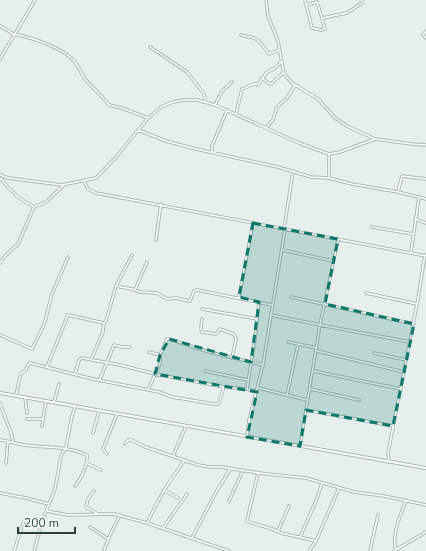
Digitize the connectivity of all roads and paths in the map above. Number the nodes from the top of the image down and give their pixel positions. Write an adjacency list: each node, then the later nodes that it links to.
1 (35, 0): 9 (street)
2 (266, 0): 13 (street)
3 (305, 0): 5 (street)
4 (361, 0): 6 (street)
5 (306, 5): 6 (street); 6 (street)
6 (322, 18)
7 (0, 26): 9 (street)
8 (426, 30): 11 (street)
9 (14, 35): 14 (street); 24 (street)
10 (241, 35): 13 (street)
11 (426, 38)
12 (150, 48): 20 (street)
13 (279, 50): 15 (street)
14 (0, 59)
15 (281, 62): 16 (street); 17 (street)
16 (284, 72): 17 (street); 19 (street)
17 (262, 78): 23 (street)
18 (232, 82): 21 (street)
19 (295, 85): 25 (street); 27 (street)
20 (206, 103): 21 (street); 24 (street)
21 (215, 105): 22 (street)
22 (227, 110): 23 (street); 29 (street)
23 (236, 114): 25 (street)
24 (148, 118): 26 (street)
25 (266, 128): 30 (street)
26 (138, 130): 29 (street); 36 (street)
27 (375, 139): 28 (street); 30 (street)
28 (426, 145)
29 (212, 152): 31 (street)
30 (329, 154): 34 (street)
31 (293, 172): 34 (street); 47 (street)
32 (0, 175): 37 (street)
33 (0, 178): 42 (street)
34 (329, 178): 38 (street)
35 (426, 179): 38 (street)
36 (84, 181): 37 (street); 41 (street)
37 (65, 184): 42 (street)
38 (398, 192): 39 (street)
39 (419, 197): 40 (street); 43 (street)
40 (426, 199)
41 (161, 204): 44 (street); 50 (street)
42 (34, 207): 58 (street)
43 (415, 219): 45 (street); 48 (street)
44 (254, 223): 47 (street); 62 (street)
45 (426, 224)
46 (372, 227): 48 (street)
47 (285, 229): 49 (street); 51 (street)
48 (413, 234): 52 (street)
49 (338, 239): 52 (street); 56 (street)
50 (156, 240)
51 (282, 250): 56 (street); 67 (street)
52 (411, 253): 54 (street)
53 (132, 255): 59 (street)
54 (425, 256): 66 (street)
55 (68, 258): 75 (street)
56 (333, 261): 65 (street)
57 (146, 262): 60 (street)
58 (0, 263)
59 (116, 286): 60 (street); 72 (street)
60 (135, 290): 62 (street)
61 (366, 293): 66 (street)
62 (238, 297): 64 (street)
63 (291, 297): 65 (street)
64 (259, 302): 67 (street); 70 (street)
65 (325, 304): 73 (street); 74 (street)
66 (418, 304): 73 (street)
67 (272, 305): 69 (street)
68 (202, 309): 70 (street)
69 (271, 315): 74 (street); 89 (street)
70 (257, 319): 88 (street)
71 (202, 320): 84 (street)
72 (104, 323): 85 (street); 90 (street)
73 (414, 324): 77 (street)
74 (320, 325): 77 (street); 80 (street)
75 (0, 335)
76 (288, 342): 78 (street)
77 (410, 342): 86 (street)
78 (298, 344): 80 (street); 108 (street)
79 (130, 347): 87 (street)
80 (317, 349): 92 (street); 93 (street)
81 (149, 352): 83 (street)
82 (374, 353): 86 (street)
83 (160, 355): 84 (street); 95 (street)
84 (232, 358): 88 (street)
85 (92, 360): 87 (street); 94 (street)
86 (406, 360): 93 (street)
87 (106, 362): 95 (street); 96 (street)
88 (251, 362): 89 (street); 97 (street)
89 (263, 365): 100 (street)
90 (47, 367): 94 (street); 107 (street)
91 (205, 371): 97 (street)
92 (313, 371): 102 (street); 103 (street)
93 (404, 372): 103 (street)
94 (74, 374): 96 (street)
95 (155, 374): 99 (street); 104 (street)
96 (100, 379): 104 (street)
97 (248, 380): 101 (street)
98 (59, 384): 113 (street)
99 (224, 387): 101 (street); 104 (street)
100 (258, 388): 106 (street); 108 (street)
101 (247, 389): 106 (street)
102 (310, 389): 110 (street); 111 (street)
103 (401, 389): 124 (street)
104 (148, 390)
105 (0, 392): 107 (street)
106 (257, 392): 126 (street)
107 (16, 395): 109 (street)
108 (287, 395): 110 (street)
109 (25, 397): 112 (street); 118 (street)
110 (307, 400): 116 (street)
111 (359, 400)
112 (46, 401): 113 (street); 121 (street)
113 (54, 402): 115 (street)
114 (0, 403): 129 (street)
115 (75, 406): 117 (street); 132 (street)
116 (306, 410): 124 (street); 131 (street)
117 (99, 411): 119 (street); 125 (street)
118 (27, 413)
119 (117, 414): 123 (street); 133 (street)
120 (28, 419): 121 (street)
121 (43, 419): 122 (street)
122 (42, 426)
123 (186, 426): 126 (street); 134 (street)
124 (393, 426): 136 (street)
125 (93, 433)
126 (246, 437): 131 (street)
127 (0, 440): 128 (street)
128 (8, 441): 129 (street); 137 (street)
129 (12, 442): 132 (street)
130 (125, 444): 134 (street)
131 (300, 446): 136 (street)
132 (65, 450): 138 (street); 154 (street)
133 (107, 454)
134 (174, 456): 135 (street)
135 (184, 460): 139 (street); 147 (street)
136 (389, 462): 140 (street)
137 (6, 463)
138 (86, 463): 141 (street); 145 (street)
139 (231, 468): 142 (street); 168 (street)
140 (426, 468)
141 (101, 470)
142 (243, 470): 143 (street); 153 (street)
143 (258, 473): 144 (street); 165 (street)
144 (322, 482): 146 (street); 167 (street)
145 (75, 486)
146 (339, 488): 152 (street); 170 (street)
147 (164, 490): 151 (street); 162 (street)
148 (94, 491): 158 (street)
149 (0, 493): 154 (street)
150 (187, 494): 164 (street)
151 (178, 498)
152 (406, 500): 155 (street); 172 (street)
153 (229, 501)
154 (49, 504): 157 (street)
155 (426, 505)
156 (288, 506): 165 (street)
157 (47, 511): 158 (street); 174 (street)
158 (98, 514): 159 (street)
159 (120, 515): 162 (street); 169 (street)
160 (378, 515): 177 (street)
161 (24, 521): 173 (street)
162 (147, 523): 164 (street)
163 (90, 527): 169 (street)
164 (164, 528): 168 (street)
165 (278, 530): 167 (street)
166 (426, 532): 172 (street)
167 (300, 537): 170 (street)
168 (192, 538): 175 (street)
169 (108, 539): 171 (street)
170 (316, 541): 176 (street)
171 (104, 550)
172 (396, 550): 178 (street)
173 (14, 551)
174 (34, 551)
175 (228, 551)
176 (310, 551)
177 (370, 551)
178 (394, 551)

